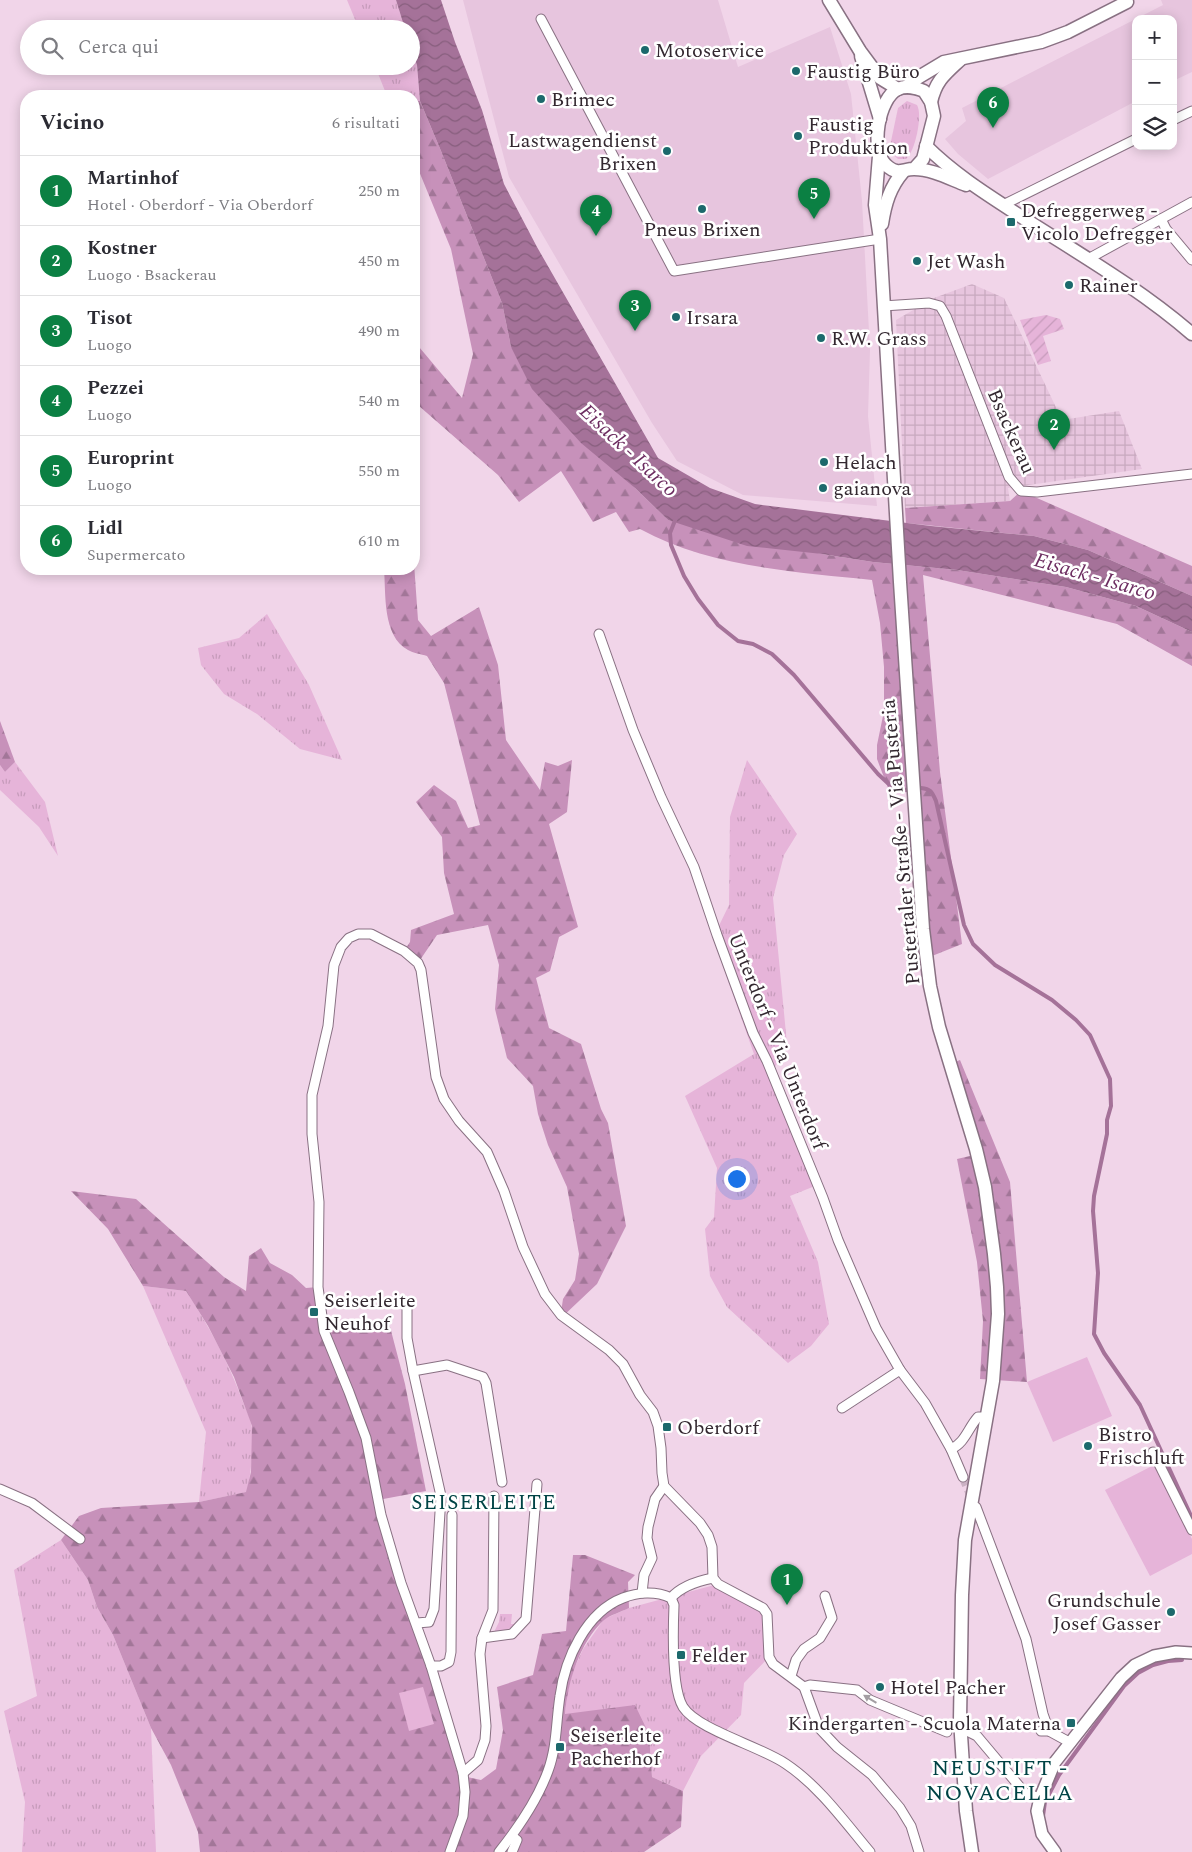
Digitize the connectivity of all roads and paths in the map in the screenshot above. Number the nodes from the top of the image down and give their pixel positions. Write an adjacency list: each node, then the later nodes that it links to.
1 (829, 0): 4 (main road)
2 (1127, 2): 5 (main road)
3 (541, 19): 19 (street)
4 (860, 52): 6 (main road); 10 (main road)
5 (961, 59): 6 (main road); 7 (main road)
6 (902, 88): 7 (main road); 10 (main road)
7 (931, 102): 12 (main road)
8 (1192, 111): 9 (street)
9 (1177, 118)
10 (880, 121): 13 (main road)
11 (1132, 141): 17 (street)
12 (926, 146): 14 (main road); 15 (main road)
13 (879, 156): 14 (main road); 19 (main road, Pustertaler Straße - Via Pusteria)
14 (908, 170): 15 (main road); 19 (main road, Pustertaler Straße - Via Pusteria)
15 (979, 190): 17 (main road)
16 (1192, 202): 18 (street)
17 (1003, 205): 20 (main road)
18 (1161, 219): 20 (street); 21 (street)
19 (880, 238): 22 (main road, Pustertaler Straße - Via Pusteria)
20 (1088, 260): 23 (main road)
21 (1192, 260)
22 (883, 306): 24 (street, Bsackerau); 30 (main road, Pustertaler Straße - Via Pusteria)
23 (1192, 334)
24 (1192, 474)
25 (599, 634): 27 (street, Unterdorf - Via Unterdorf)
26 (406, 1309): 28 (street)
27 (900, 1370): 29 (street); 31 (street, Unterdorf - Via Unterdorf)
28 (413, 1371): 34 (street); 47 (street)
29 (842, 1408)
30 (987, 1417): 31 (street); 64 (main road, Pustertaler Straße - Via Pusteria)
31 (951, 1449): 33 (street, Unterdorf - Via Unterdorf)
32 (1153, 1452): 41 (street)
33 (963, 1478)
34 (502, 1482)
35 (537, 1484): 48 (street)
36 (664, 1486): 43 (street); 44 (street); 47 (street)
37 (0, 1489): 42 (street)
38 (494, 1496): 48 (street)
39 (976, 1507): 55 (street)
40 (452, 1515): 50 (street)
41 (1192, 1530)
42 (80, 1540)
43 (714, 1578): 46 (street); 51 (street)
44 (642, 1593): 46 (street); 58 (street)
45 (825, 1596): 51 (street)
46 (671, 1598): 62 (street)
47 (417, 1623): 50 (street)
48 (482, 1638): 56 (street)
49 (1192, 1653): 55 (street)
50 (432, 1666): 56 (street)
51 (791, 1676): 52 (street)
52 (804, 1687): 53 (street, one-way to 52); 63 (street)
53 (947, 1732)
54 (969, 1732): 57 (street)
55 (1071, 1743): 57 (street)
56 (462, 1773): 59 (street)
57 (1040, 1798): 65 (street)
58 (512, 1836): 60 (street); 61 (street)
59 (450, 1852)
60 (499, 1852)
61 (512, 1852)
62 (870, 1852)
63 (919, 1852)
64 (972, 1852)
65 (1055, 1852)

